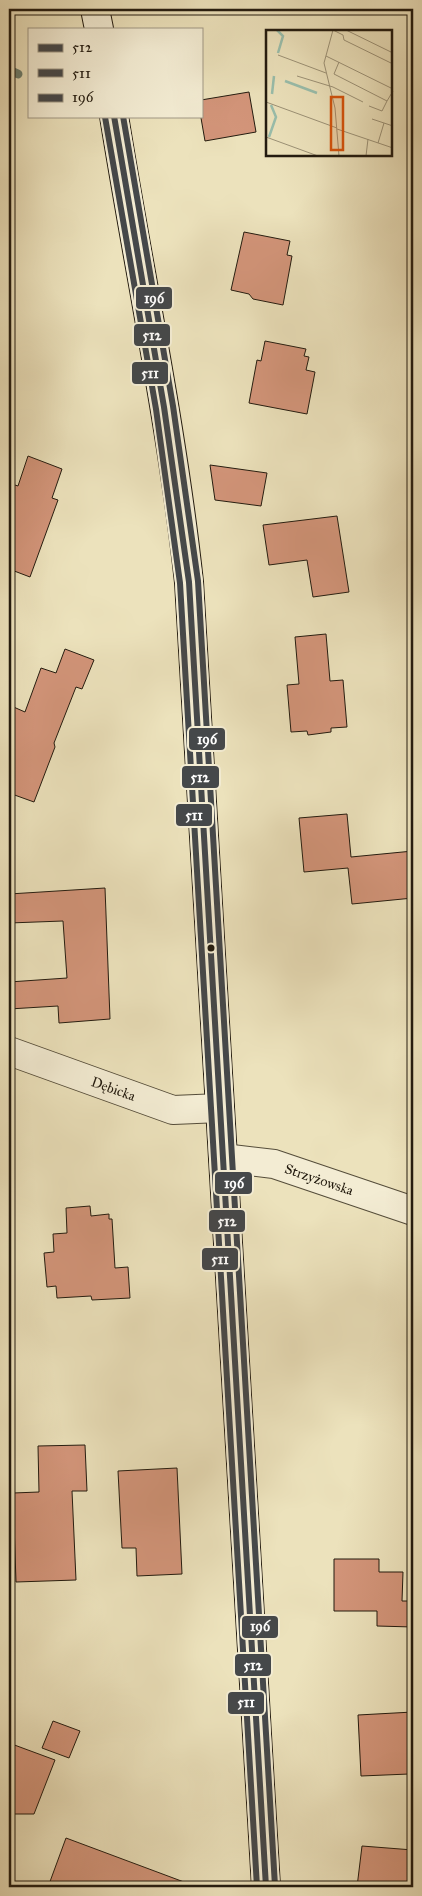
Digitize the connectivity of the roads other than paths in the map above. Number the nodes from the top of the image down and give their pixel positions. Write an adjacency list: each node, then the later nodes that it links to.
1 (95, 9): 2 (street)
2 (99, 28)
3 (114, 118): 5 (street)
4 (9, 1051): 5 (street, Dębicka)
5 (220, 1108): 6 (street)
6 (223, 1158): 7 (street, Strzyżowska); 8 (street)
7 (413, 1211)
8 (266, 1887)

